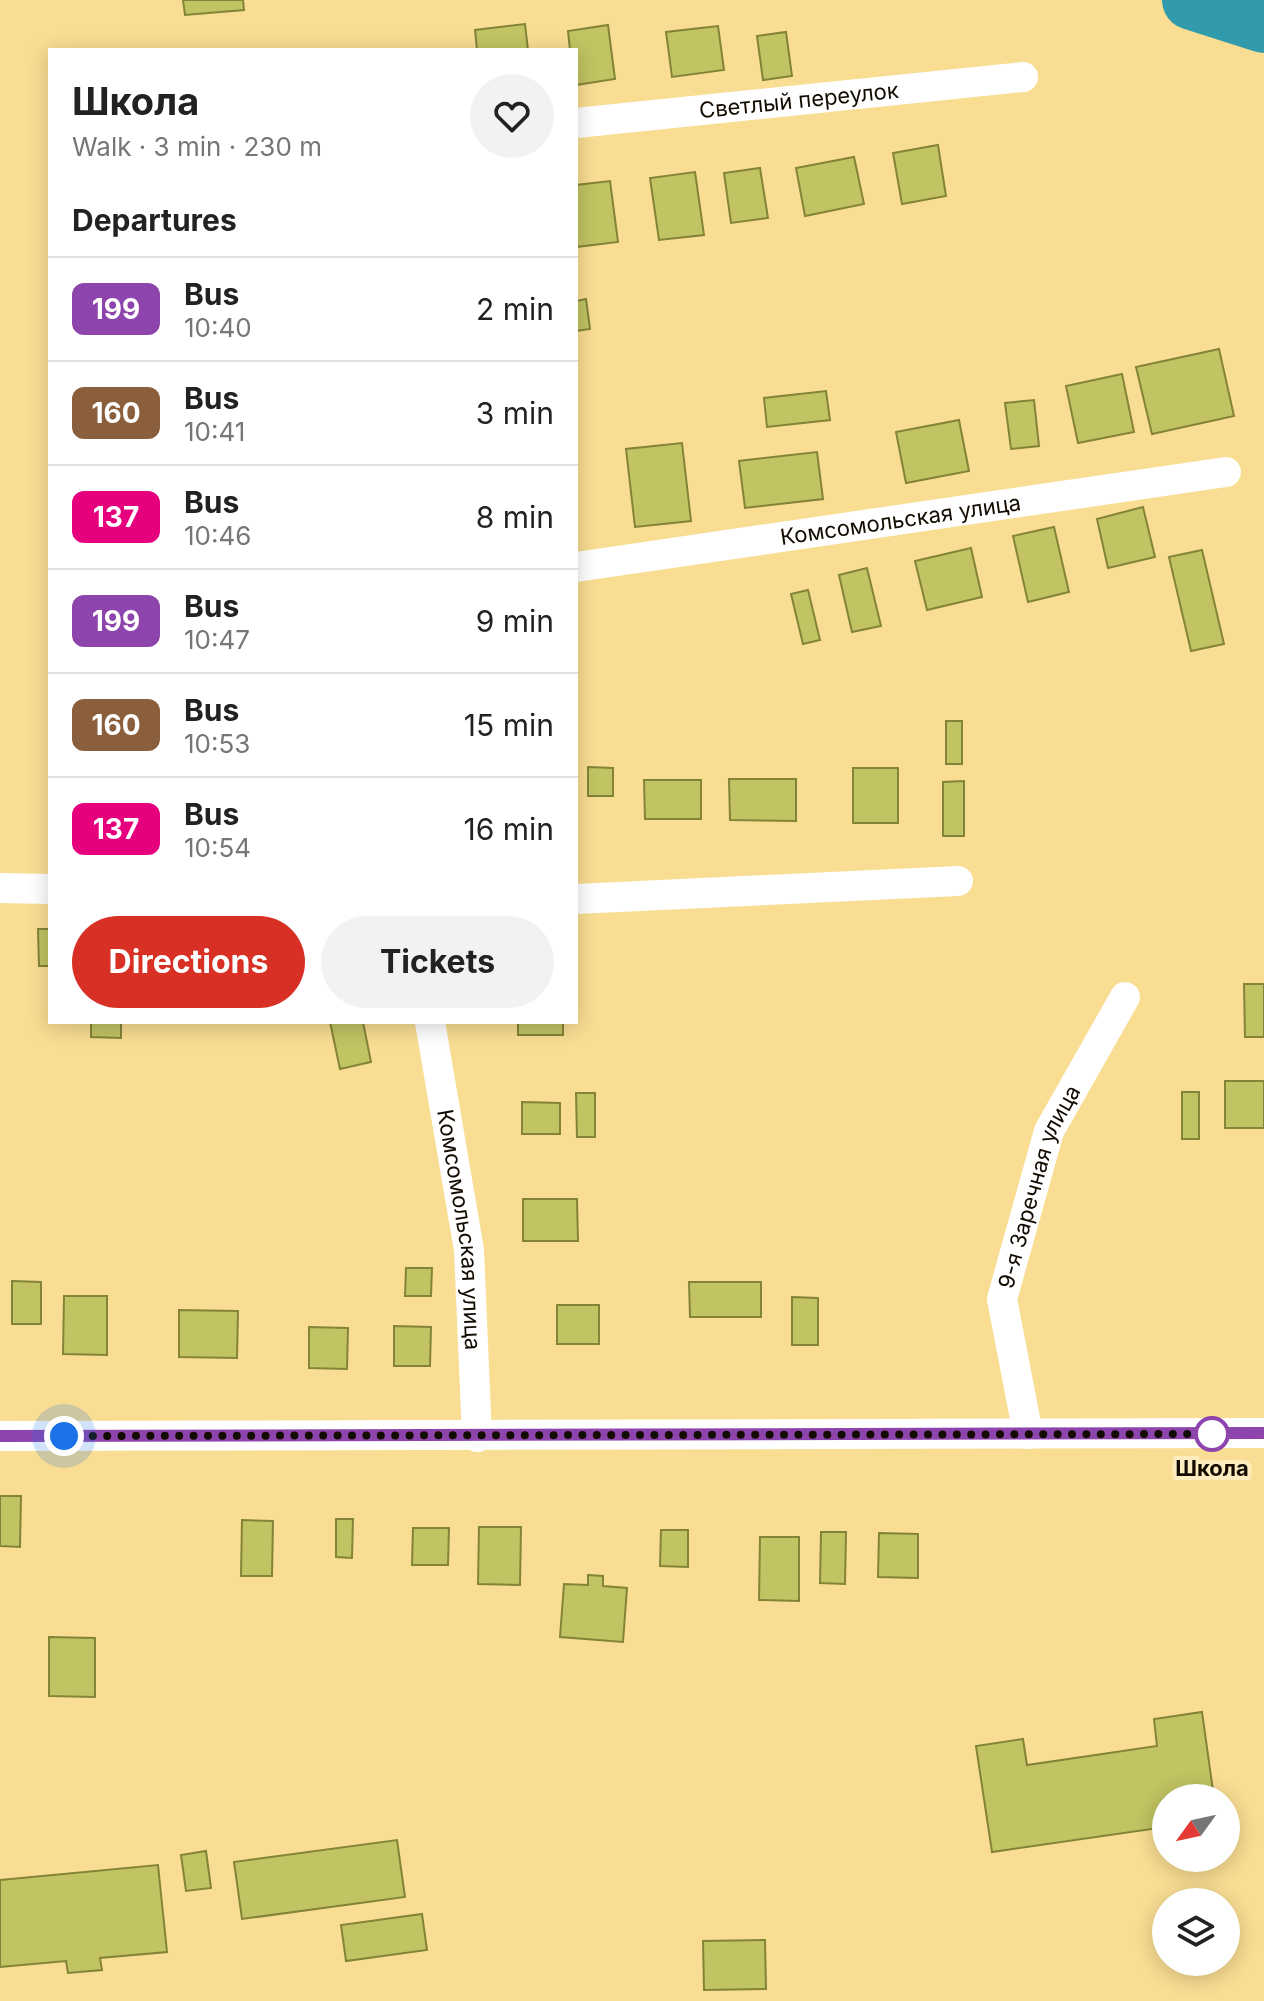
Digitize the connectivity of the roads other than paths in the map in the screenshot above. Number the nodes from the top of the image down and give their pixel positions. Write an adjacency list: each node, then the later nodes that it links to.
1 (1023, 77): 2 (street, Светлый переулок)
2 (578, 123)
3 (1226, 472): 4 (street, Комсомольская улица)
4 (578, 567)
5 (958, 881): 8 (street)
6 (0, 888): 7 (street)
7 (48, 889)
8 (578, 899)
9 (1125, 997): 12 (street, 9-я Заречная улица)
10 (430, 1024): 14 (street, Комсомольская улица)
11 (1264, 1433): 12 (street)
12 (1028, 1434): 14 (street)
13 (0, 1436): 14 (street)
14 (477, 1437)

